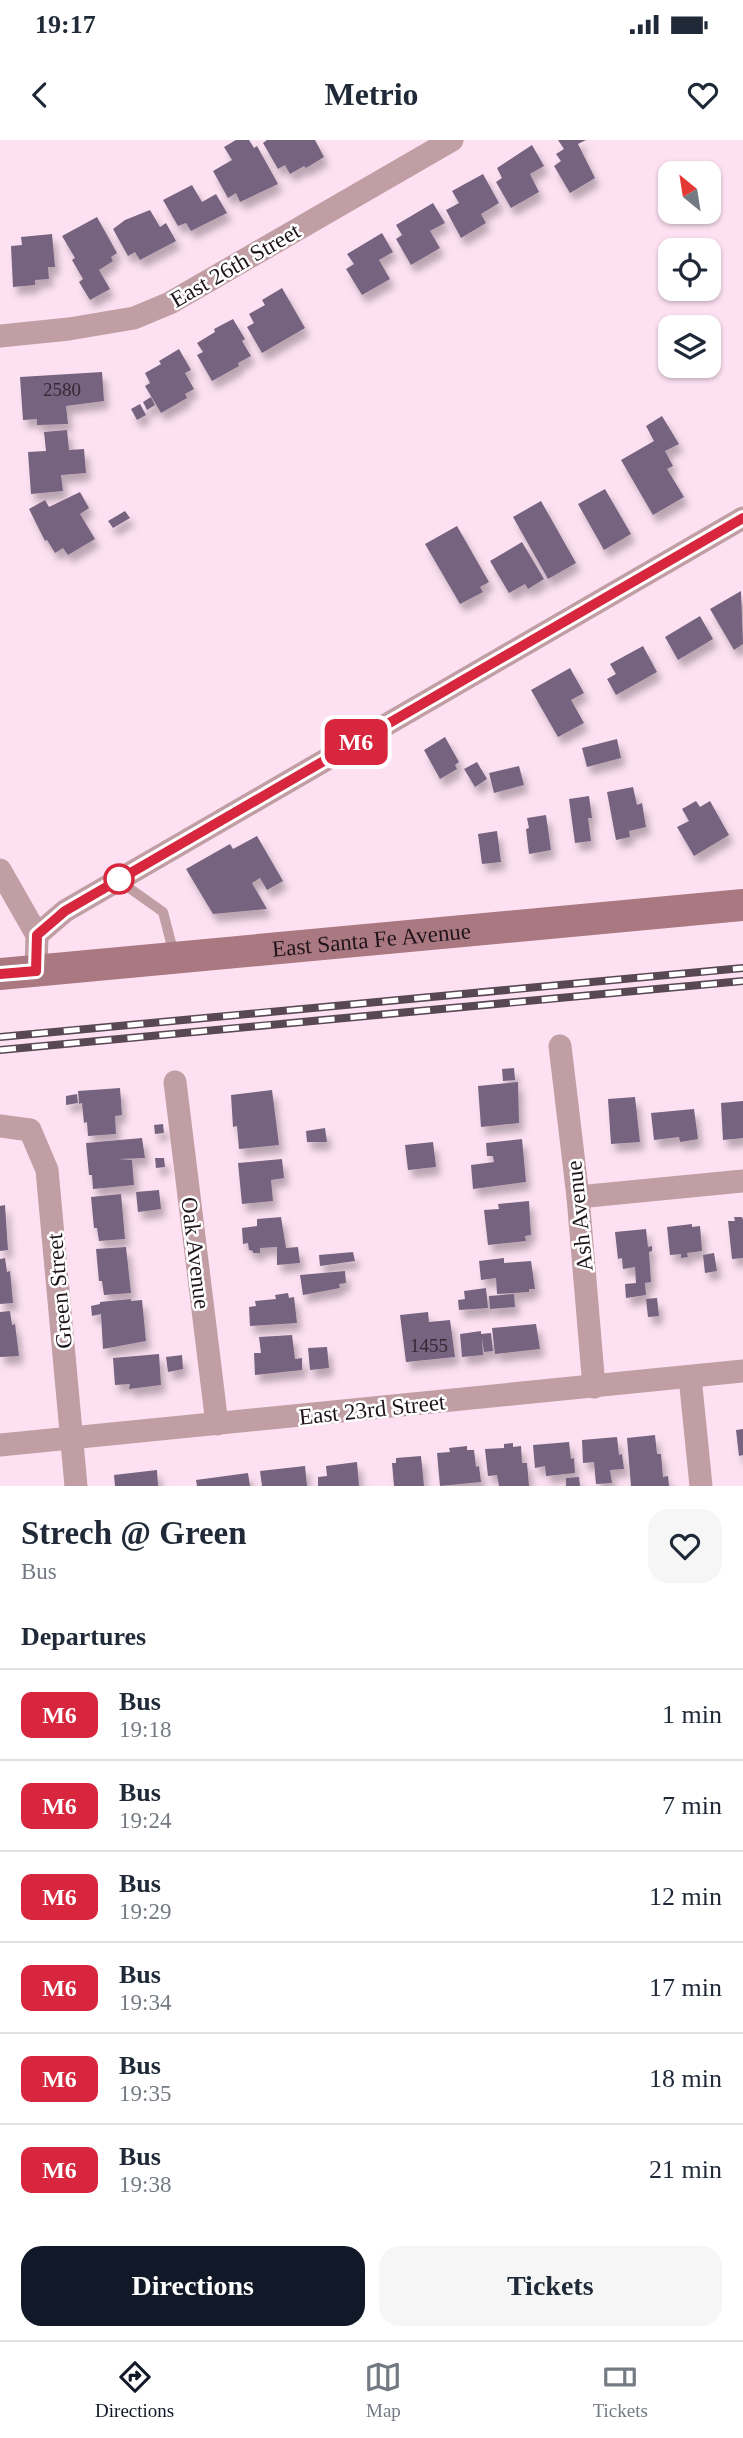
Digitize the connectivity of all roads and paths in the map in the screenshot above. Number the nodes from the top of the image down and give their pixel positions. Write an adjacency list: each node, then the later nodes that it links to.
1 (452, 140): 2 (street, East 26th Street)
2 (0, 335)
3 (743, 518): 5 (street)
4 (0, 870): 7 (street)
5 (118, 880): 7 (street); 8 (lane)
6 (743, 905): 8 (street, East Santa Fe Avenue)
7 (37, 935): 9 (street)
8 (175, 958): 9 (street, East Santa Fe Avenue)
9 (36, 971): 10 (street, East Santa Fe Avenue)
10 (0, 974)
11 (560, 1046): 15 (street, Ash Avenue)
12 (175, 1082): 19 (street, Oak Avenue)
13 (0, 1126): 20 (street, Green Street)
14 (743, 1181): 15 (street)
15 (578, 1197): 18 (street, Ash Avenue)
16 (743, 1371): 17 (street, East 23rd Street)
17 (690, 1377): 18 (street, East 23rd Street); 23 (street)
18 (594, 1387): 19 (street, East 23rd Street)
19 (217, 1424): 20 (street, East 23rd Street)
20 (73, 1438): 21 (street, East 23rd Street); 22 (street, Green Street)
21 (0, 1446)
22 (76, 1486)
23 (701, 1486)

